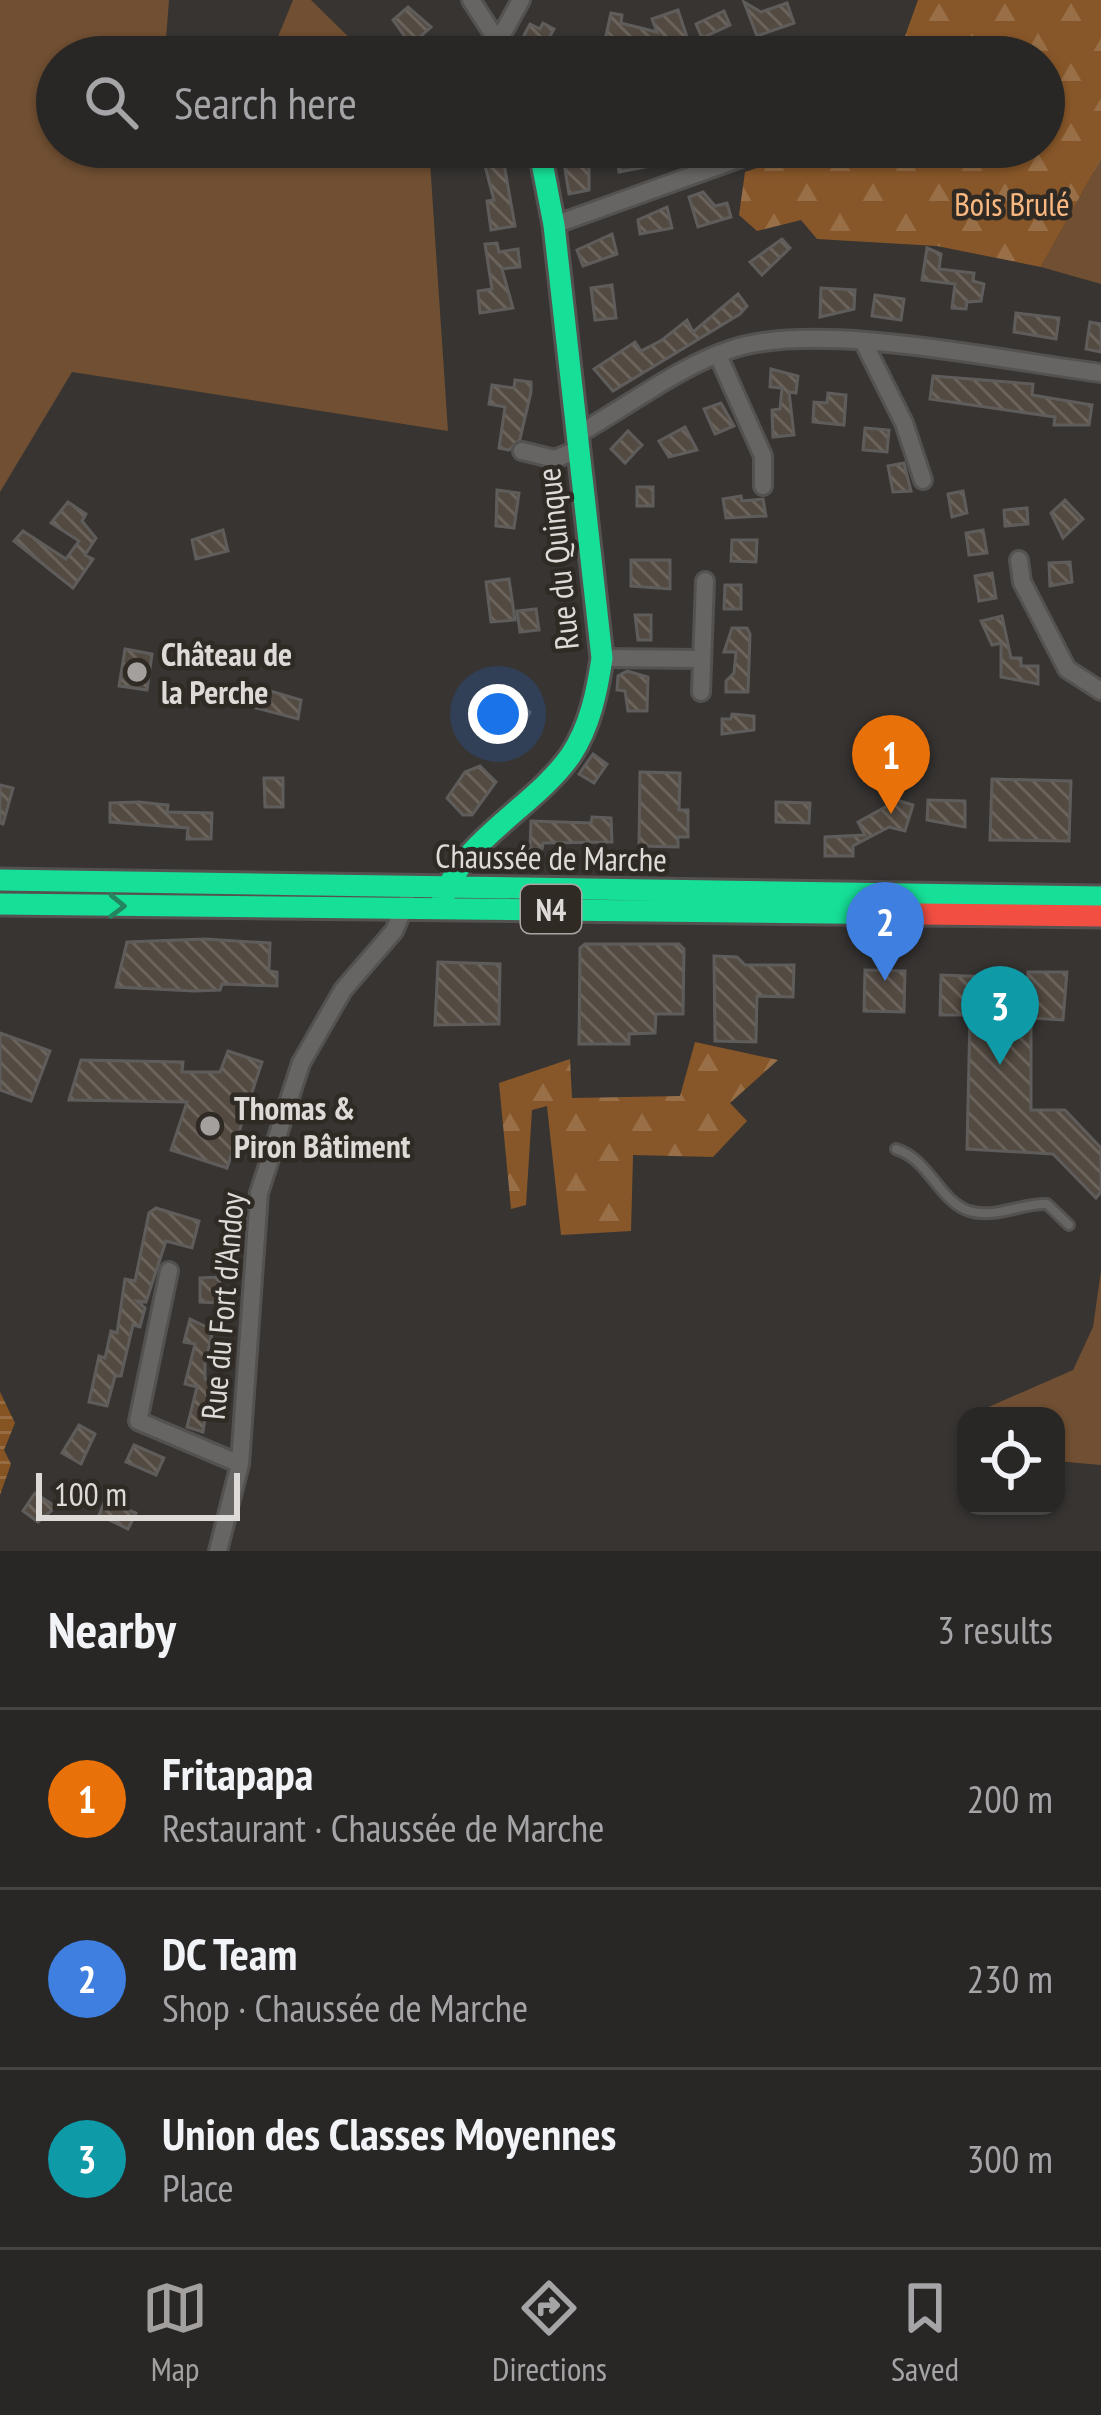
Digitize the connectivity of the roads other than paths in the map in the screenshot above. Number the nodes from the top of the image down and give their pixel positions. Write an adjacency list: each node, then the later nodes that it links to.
1 (471, 0): 3 (street)
2 (521, 0): 4 (street)
3 (496, 36)
4 (501, 36)
5 (543, 168): 7 (main road, Rue du Quinque)
6 (713, 168): 7 (street)
7 (554, 225): 11 (main road, Rue du Quinque)
8 (864, 343): 9 (street); 10 (street); 13 (street)
9 (718, 355): 11 (street); 14 (street)
10 (1101, 373)
11 (579, 441): 12 (street); 17 (main road, Rue du Quinque)
12 (521, 452)
13 (923, 480)
14 (763, 486)
15 (1019, 560): 19 (street)
16 (705, 580): 18 (street)
17 (602, 658): 18 (street); 24 (main road, Rue du Quinque)
18 (701, 658): 20 (street)
19 (1101, 691)
20 (701, 692)
21 (0, 880): 23 (main road, Chaussée de Marche / N4)
22 (1101, 897): 24 (main road, Chaussée de Marche / N4)
23 (407, 898): 24 (main road, Chaussée de Marche / N4); 25 (main road, Chaussée de Marche / N4, one-way to 23); 30 (street, Rue du Fort d'Andoy)
24 (442, 898): 26 (main road, Chaussée de Marche / N4)
25 (0, 904)
26 (1101, 916)
27 (896, 1149): 28 (lane)
28 (1069, 1225)
29 (169, 1271): 30 (street)
30 (240, 1464): 31 (street, Rue du Fort d'Andoy)
31 (218, 1551)

